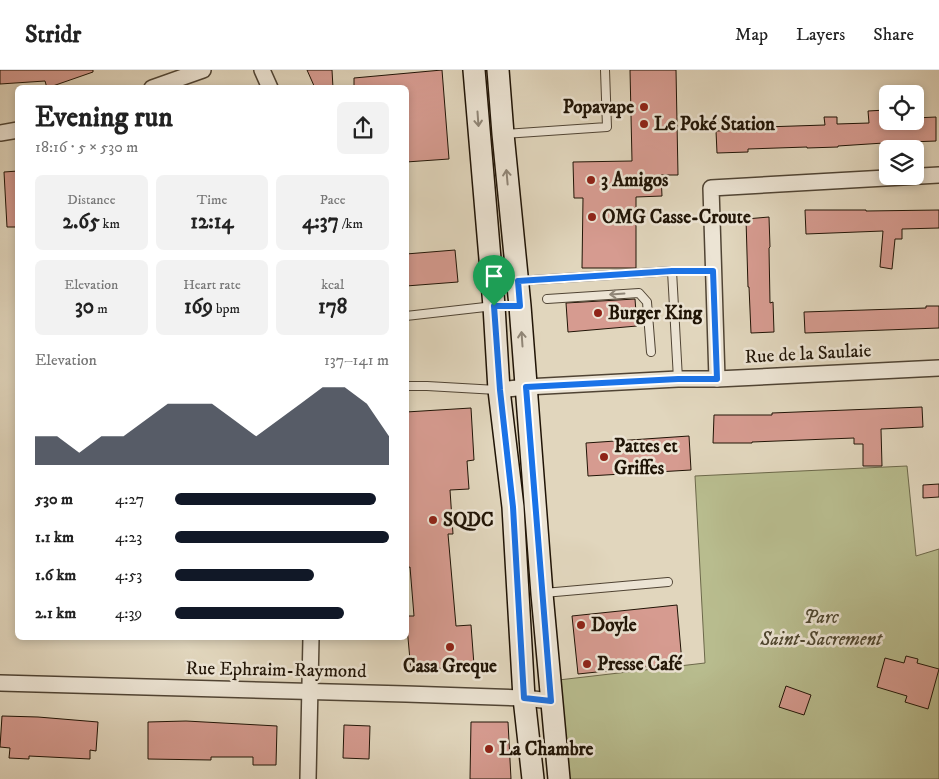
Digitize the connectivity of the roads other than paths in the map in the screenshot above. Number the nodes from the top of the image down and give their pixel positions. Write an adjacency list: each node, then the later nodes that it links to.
1 (202, 70): 6 (street)
2 (262, 70): 7 (street)
3 (474, 70): 16 (main road, one-way to 16)
4 (498, 70): 10 (main road)
5 (605, 70): 10 (lane)
6 (160, 85)
7 (269, 85)
8 (15, 131): 9 (street)
9 (0, 134)
10 (503, 134): 14 (main road, one-way to 10)
11 (939, 175): 13 (street)
12 (672, 271): 13 (lane); 14 (lane); 21 (lane)
13 (713, 271): 22 (street)
14 (518, 281): 17 (main road)
15 (547, 299): 19 (lane, one-way to 15)
16 (494, 306): 17 (lane); 18 (lane); 25 (main road)
17 (520, 306): 24 (main road, one-way to 17)
18 (409, 316)
19 (651, 352)
20 (939, 368): 22 (street, Rue de la Saulaie)
21 (678, 379): 22 (street, Rue de la Saulaie); 24 (street, Rue de la Saulaie)
22 (717, 379)
23 (409, 386): 25 (lane)
24 (526, 387): 25 (street, Rue de la Saulaie); 27 (main road)
25 (500, 390): 31 (main road)
26 (668, 582): 27 (lane)
27 (542, 594): 32 (main road)
28 (312, 640): 30 (street)
29 (0, 683): 30 (street, Rue Ephraim-Raymond)
30 (310, 691): 31 (street, Rue Ephraim-Raymond); 33 (street)
31 (524, 698): 32 (street, Rue Ephraim-Raymond); 34 (main road)
32 (551, 701): 35 (main road)
33 (308, 779)
34 (533, 779)
35 (559, 779)

